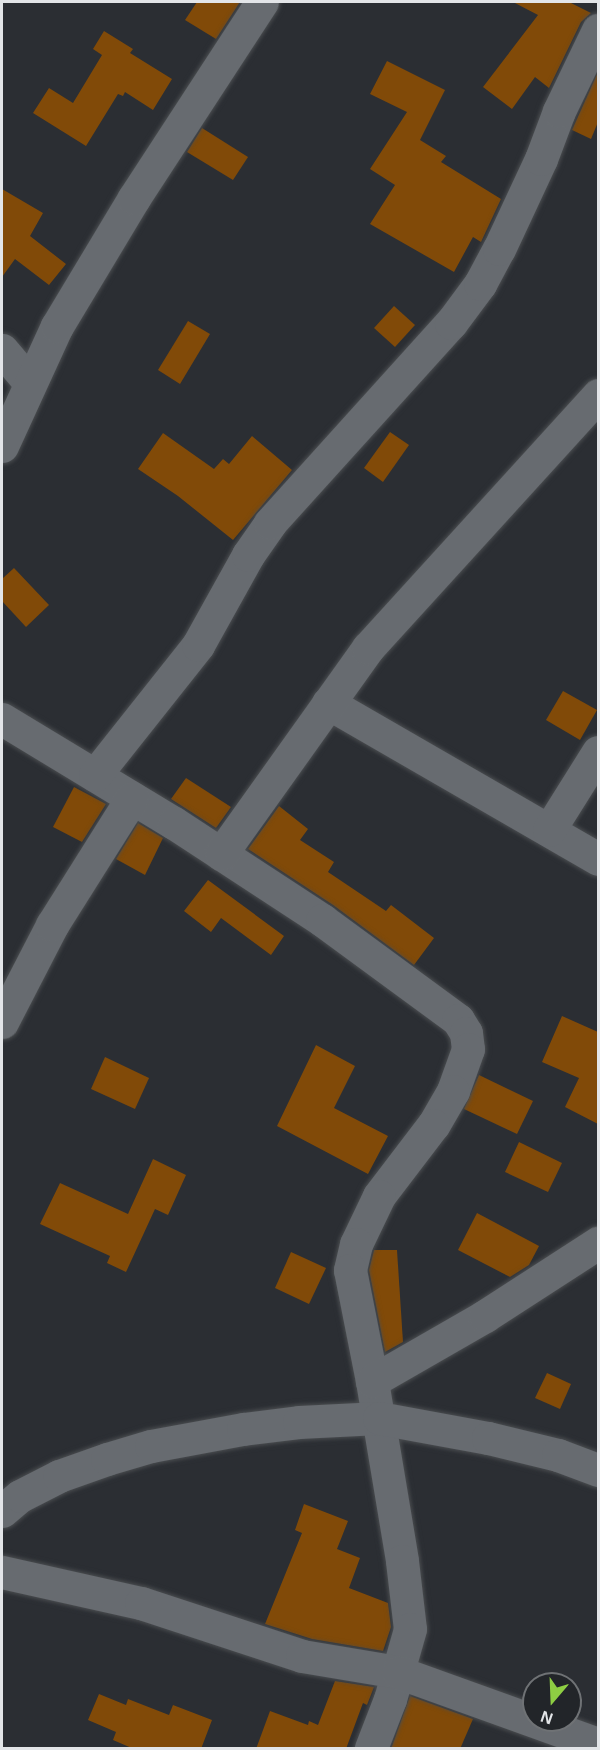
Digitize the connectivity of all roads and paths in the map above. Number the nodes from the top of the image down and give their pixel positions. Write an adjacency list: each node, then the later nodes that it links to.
1 (262, 2): 4 (street)
2 (598, 30): 10 (street)
3 (2, 350): 4 (street)
4 (30, 383): 6 (street)
5 (598, 395): 7 (street)
6 (2, 446)
7 (328, 703): 12 (street); 13 (street)
8 (2, 719): 10 (street)
9 (598, 752): 12 (street)
10 (95, 775): 11 (street)
11 (132, 798): 13 (street); 15 (street)
12 (549, 830): 14 (street)
13 (220, 854): 18 (street)
14 (598, 859)
15 (2, 1022)
16 (598, 1243): 17 (street)
17 (583, 1268): 18 (street)
18 (372, 1381): 19 (street)
19 (378, 1418): 20 (street); 21 (street); 23 (street)
20 (598, 1470)
21 (2, 1511)
22 (2, 1572): 23 (street)
23 (398, 1672): 24 (street); 25 (street)
24 (598, 1744)
25 (371, 1749)

